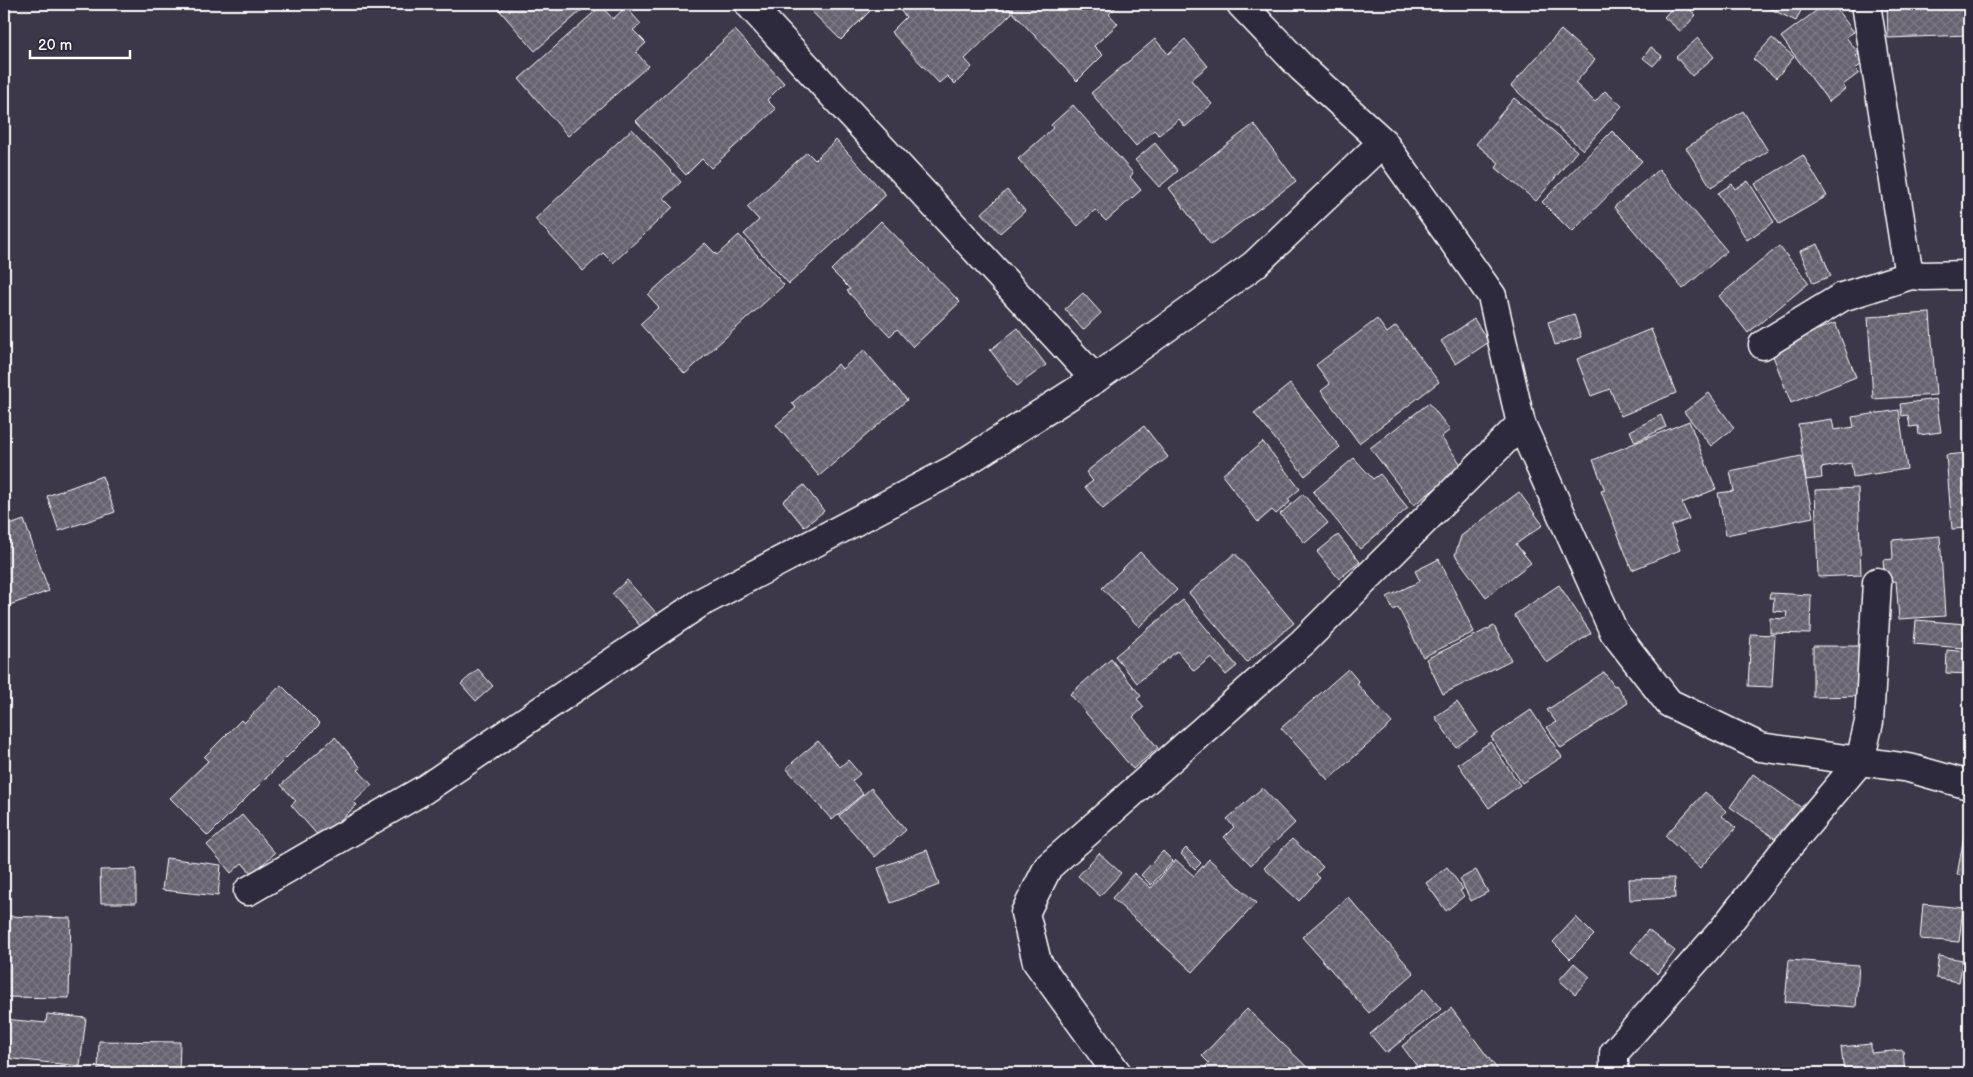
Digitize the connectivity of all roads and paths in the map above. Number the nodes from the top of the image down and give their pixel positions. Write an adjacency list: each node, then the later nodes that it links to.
1 (749, 4): 8 (street)
2 (1241, 4): 4 (street)
3 (1866, 4): 5 (street)
4 (1383, 142): 8 (street); 9 (street)
5 (1911, 275): 6 (street); 7 (street)
6 (1969, 275)
7 (1763, 345)
8 (1095, 379): 13 (street)
9 (1521, 424): 11 (street); 14 (street)
10 (1878, 582): 11 (street)
11 (1860, 761): 12 (street); 15 (street)
12 (1969, 785)
13 (248, 891)
14 (1117, 1073)
15 (1614, 1073)

